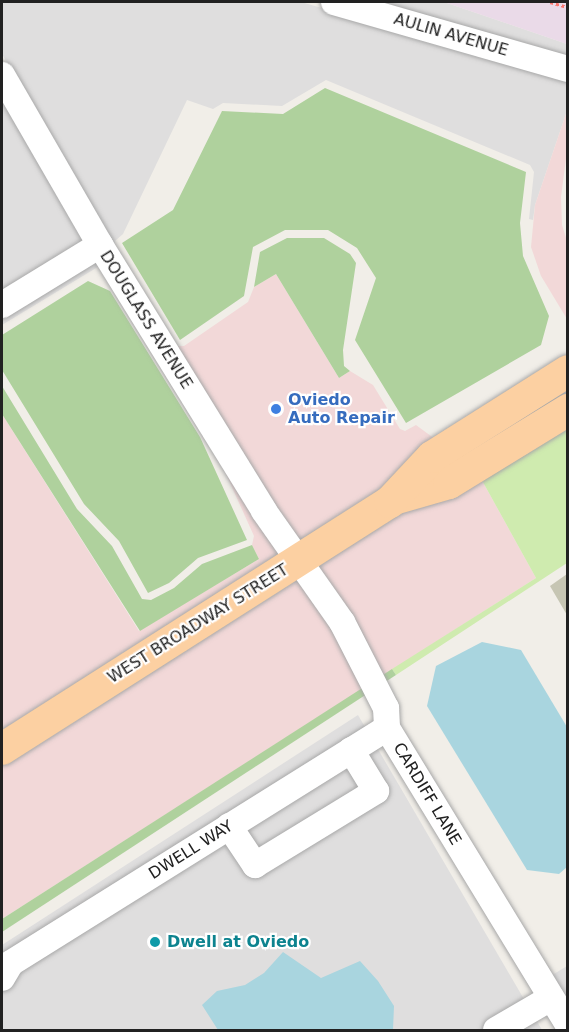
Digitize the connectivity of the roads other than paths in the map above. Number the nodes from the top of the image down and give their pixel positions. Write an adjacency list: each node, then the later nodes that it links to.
1 (334, 2): 2 (street, AULIN AVENUE)
2 (567, 69)
3 (2, 75): 4 (street, DOUGLASS AVENUE)
4 (100, 245): 5 (street); 9 (street, DOUGLASS AVENUE)
5 (2, 305)
6 (567, 371): 8 (main road, WEST BROADWAY STREET)
7 (567, 410): 8 (main road, WEST BROADWAY STREET)
8 (393, 500): 9 (main road, WEST BROADWAY STREET)
9 (299, 560): 10 (street, CARDIFF LANE); 11 (main road, WEST BROADWAY STREET)
10 (387, 728): 12 (street, DWELL WAY); 15 (street, CARDIFF LANE)
11 (2, 749)
12 (351, 750): 13 (street, DWELL WAY); 13 (street)
13 (229, 826): 14 (street, DWELL WAY)
14 (2, 978)
15 (551, 998): 16 (street, CARDIFF LANE); 17 (street)
16 (567, 1024)
17 (496, 1030)

